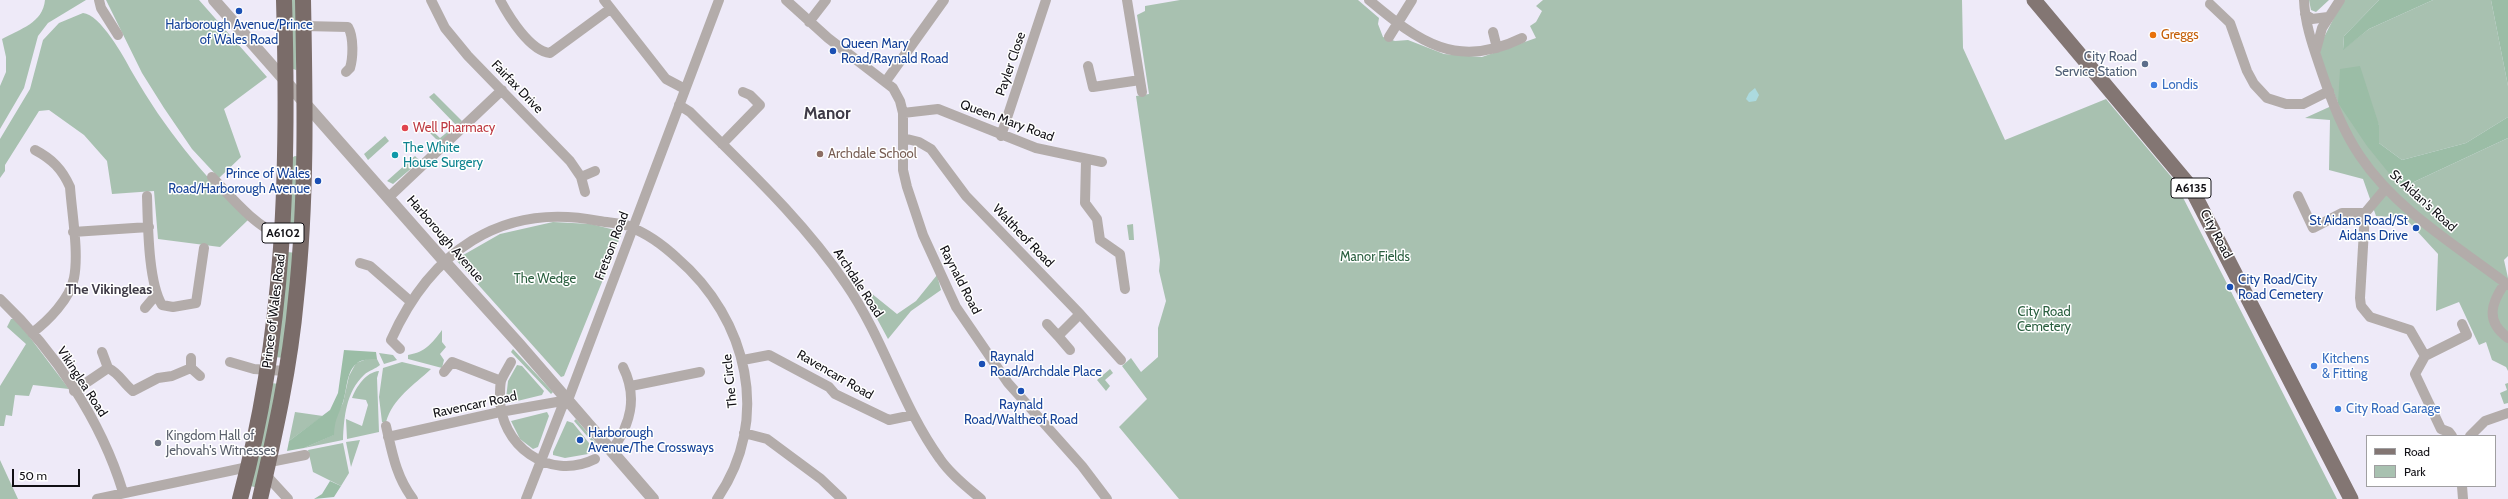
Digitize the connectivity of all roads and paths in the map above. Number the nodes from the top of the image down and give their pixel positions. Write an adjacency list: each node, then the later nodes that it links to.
1 (99, 0): 27 (street)
2 (214, 0): 36 (street, Harborough Avenue)
3 (284, 0): 36 (highway, Prince of Wales Road / A6102)
4 (303, 0): 25 (highway, Prince of Wales Road / A6102)
5 (431, 0): 38 (street, Fairfax Drive)
6 (500, 0): 20 (street)
7 (604, 0): 20 (street)
8 (719, 0): 37 (street, Fretson Road)
9 (786, 0): 23 (street)
10 (826, 0): 23 (street)
11 (944, 0): 35 (street)
12 (1046, 0): 45 (street, Payler Close)
13 (1127, 0): 34 (street)
14 (1369, 0): 24 (street)
15 (1412, 0): 24 (street)
16 (2034, 0): 126 (main road, City Road / A6135)
17 (2304, 0): 21 (street, St Aidan's Road)
18 (2340, 0): 22 (street)
19 (2210, 4): 39 (street)
20 (610, 9): 37 (street)
21 (2305, 14): 22 (street); 31 (street, St Aidan's Road)
22 (2328, 17): 31 (street)
23 (809, 22): 35 (street)
24 (1398, 24): 28 (street); 30 (street)
25 (304, 26): 33 (street); 42 (highway, Prince of Wales Road / A6102)
26 (1494, 32): 30 (street)
27 (118, 35)
28 (1389, 37)
29 (1522, 38): 30 (street)
30 (1497, 48)
31 (2316, 50): 39 (street, St Aidan's Road)
32 (1088, 66): 34 (street)
33 (346, 72)
34 (1140, 80): 41 (street)
35 (886, 81): 44 (street, Raynald Road)
36 (286, 83): 42 (street, Harborough Avenue); 63 (highway, Prince of Wales Road / A6102)
37 (685, 89): 43 (street, Fretson Road)
38 (502, 90): 53 (street, Fairfax Drive); 58 (street)
39 (2329, 91): 54 (street, St Aidan's Road)
40 (742, 92): 47 (street)
41 (1142, 92)
42 (306, 105): 58 (street, Harborough Avenue); 64 (highway, Prince of Wales Road / A6102)
43 (679, 106): 47 (street, Archdale Road); 61 (street, Fretson Road)
44 (904, 113): 45 (street, Queen Mary Road); 46 (street, Raynald Road)
45 (1001, 136): 49 (street, Queen Mary Road)
46 (903, 138): 74 (street, Waltheof Road); 125 (street, Raynald Road)
47 (722, 144): 101 (street, Archdale Road)
48 (35, 150): 62 (street)
49 (1086, 160): 50 (street, Queen Mary Road); 69 (street)
50 (1102, 162)
51 (595, 171): 53 (street)
52 (212, 176): 63 (street)
53 (581, 176): 55 (street, Fairfax Drive)
54 (2386, 188): 59 (street); 68 (street, St Aidan's Road)
55 (585, 192)
56 (147, 196): 60 (street)
57 (2298, 196): 59 (street)
58 (389, 197): 66 (street, Harborough Avenue)
59 (2365, 214): 83 (street)
60 (149, 227): 62 (street); 70 (street)
61 (632, 227): 66 (street, The Circle); 84 (street, The Circle); 98 (street, Fretson Road)
62 (73, 232): 77 (street)
63 (283, 236): 64 (highway); 90 (highway, Prince of Wales Road / A6102)
64 (301, 238): 91 (highway, Prince of Wales Road / A6102)
65 (204, 248): 70 (street)
66 (444, 261): 72 (street, The Circle); 98 (street, Harborough Avenue)
67 (360, 263): 72 (street)
68 (2506, 284): 79 (street)
69 (1125, 289)
70 (156, 295): 73 (street)
71 (0, 299): 77 (street, Vikinglea Road)
72 (410, 301): 80 (street, The Circle)
73 (145, 308)
74 (1080, 314): 78 (street); 85 (street, Waltheof Road)
75 (1047, 324): 78 (street)
76 (2462, 324): 83 (street)
77 (32, 333): 97 (street, Vikinglea Road)
78 (1058, 336): 81 (street)
79 (2508, 338)
80 (400, 349)
81 (1070, 350)
82 (102, 352): 89 (street)
83 (2425, 356): 104 (street)
84 (743, 360): 101 (street, Ravencarr Road); 103 (street, The Circle)
85 (1121, 360)
86 (230, 362): 90 (street)
87 (511, 362): 95 (street)
88 (623, 367): 96 (street)
89 (108, 368): 94 (street); 97 (street)
90 (267, 370): 91 (street); 111 (highway, Prince of Wales Road / A6102)
91 (286, 371): 112 (highway, Prince of Wales Road / A6102)
92 (444, 372): 95 (street)
93 (700, 372): 96 (street)
94 (200, 376)
95 (501, 381): 99 (street)
96 (631, 386): 107 (street)
97 (74, 391): 114 (street, Vikinglea Road)
98 (568, 400): 99 (street, Ravencarr Road); 107 (street, Harborough Avenue); 110 (street, Fretson Road)
99 (500, 412): 106 (street, Ravencarr Road); 110 (street)
100 (2508, 413): 105 (street)
101 (913, 415): 124 (street, Archdale Road)
102 (386, 426): 106 (street)
103 (744, 433): 122 (street, The Circle); 123 (street)
104 (2451, 435)
105 (2471, 435)
106 (388, 437): 119 (street)
107 (612, 450): 121 (street, Harborough Avenue)
108 (305, 455): 112 (street)
109 (595, 459): 110 (street)
110 (541, 461): 120 (street, Fretson Road)
111 (248, 467): 114 (street); 116 (highway, Prince of Wales Road / A6102)
112 (267, 467): 117 (highway, Prince of Wales Road / A6102); 118 (street)
113 (2462, 487): 127 (street)
114 (123, 492): 115 (street)
115 (97, 499)
116 (240, 499)
117 (260, 499)
118 (288, 499)
119 (413, 499)
120 (526, 499)
121 (652, 499)
122 (717, 499)
123 (842, 499)
124 (981, 499)
125 (1107, 499)
126 (2351, 499)
127 (2463, 499)

